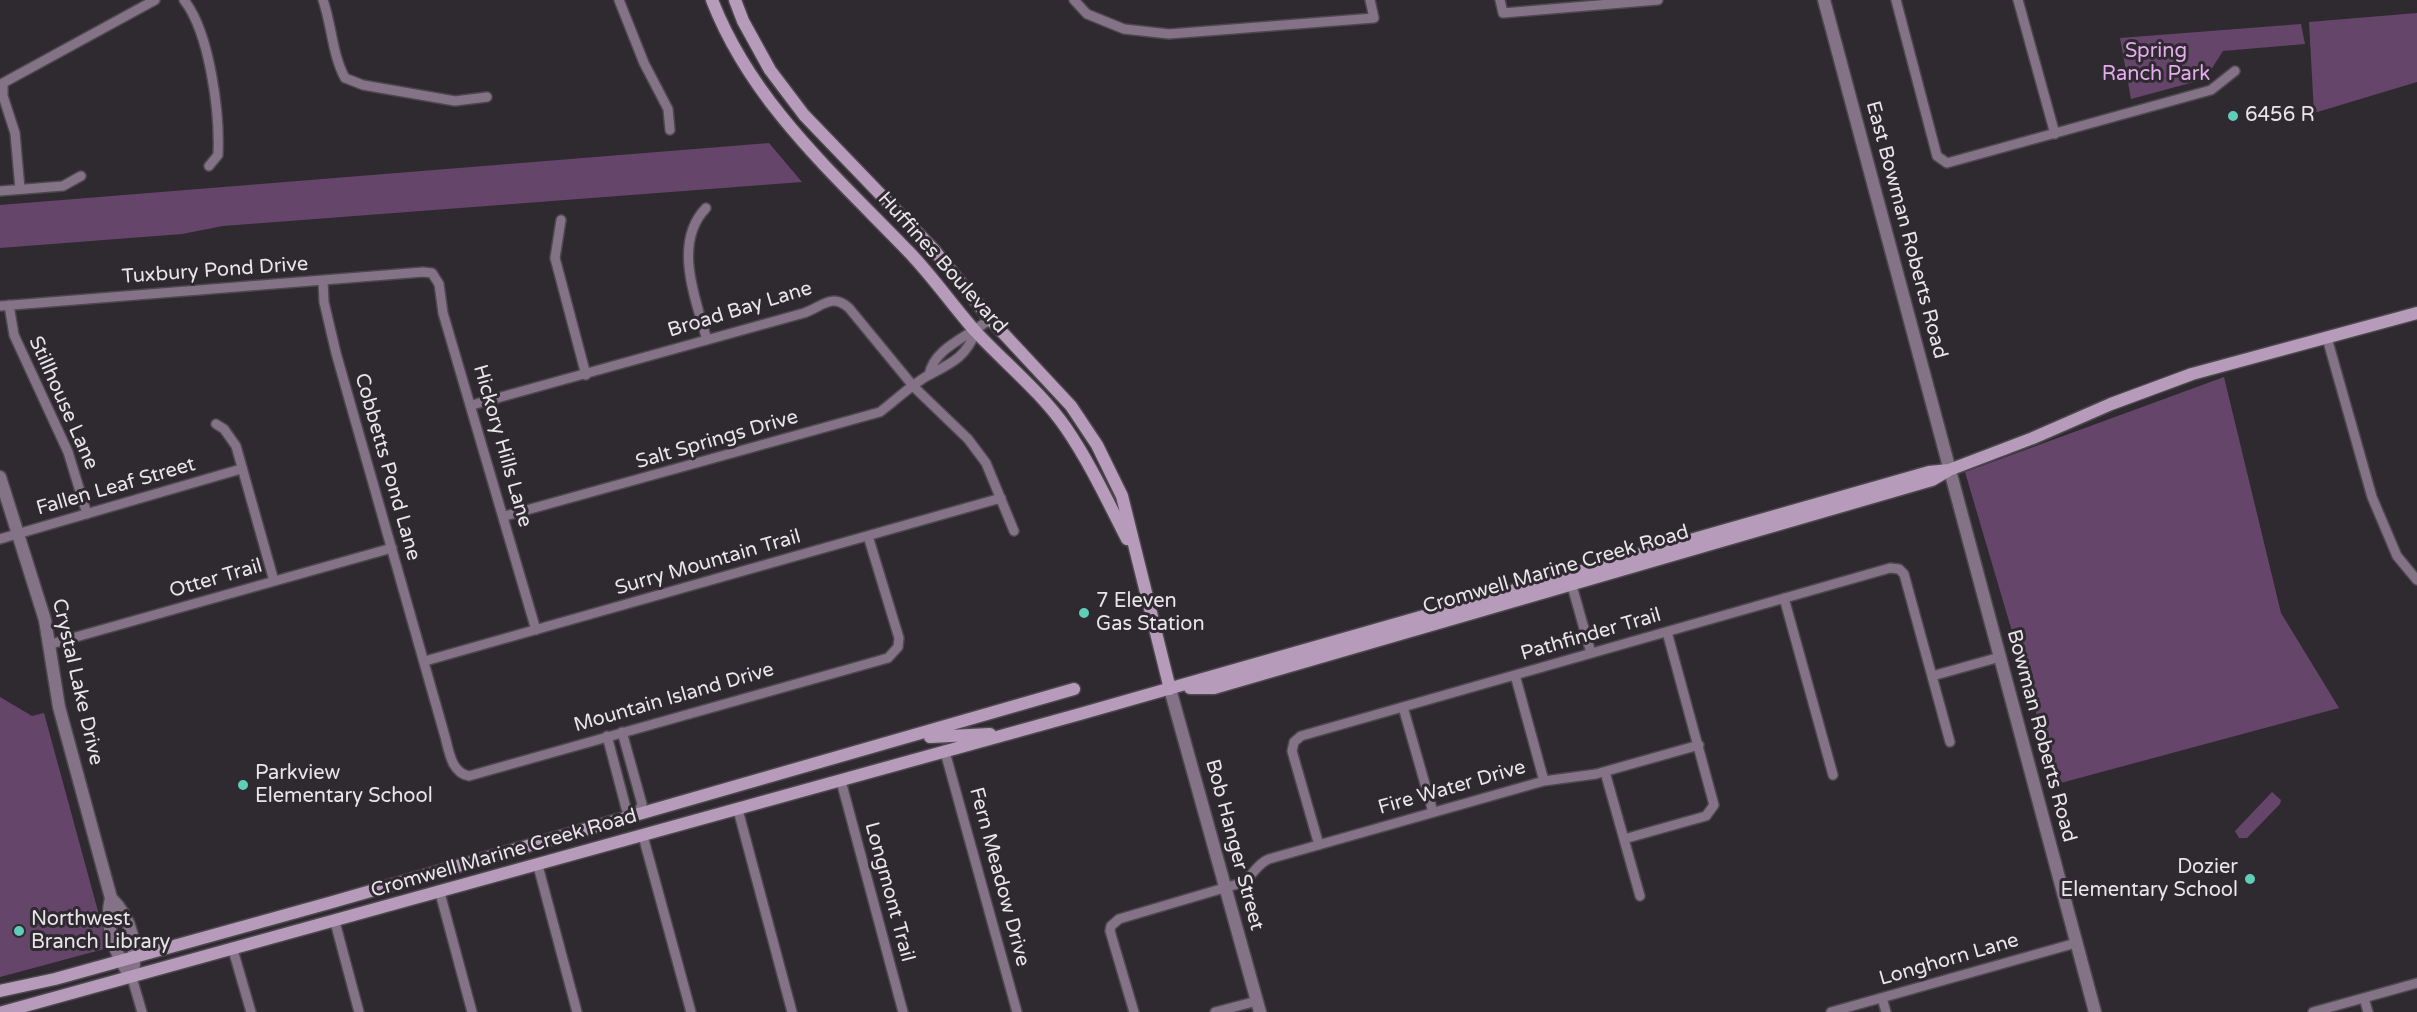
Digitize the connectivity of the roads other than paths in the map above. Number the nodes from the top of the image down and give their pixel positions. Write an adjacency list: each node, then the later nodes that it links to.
1 (155, 0): 21 (street)
2 (184, 0): 19 (street)
3 (323, 0): 16 (street)
4 (619, 0): 17 (street)
5 (712, 0): 30 (main road, Huffines Boulevard)
6 (735, 0): 29 (main road, Huffines Boulevard)
7 (1074, 0): 8 (street)
8 (1370, 0)
9 (1500, 0): 14 (street)
10 (1658, 0): 14 (street)
11 (1824, 0): 38 (street, East Bowman Roberts Road)
12 (1896, 0): 18 (street)
13 (2018, 0): 18 (street)
14 (1628, 2)
15 (2235, 71): 18 (street)
16 (487, 97)
17 (670, 130)
18 (2055, 134)
19 (209, 166)
20 (81, 176): 21 (street)
21 (20, 189): 22 (street)
22 (0, 191)
23 (706, 208): 32 (street)
24 (561, 220): 33 (street)
25 (432, 273): 26 (street, Tuxbury Pond Drive); 35 (street, Hickory Hills Lane)
26 (323, 281): 27 (street, Tuxbury Pond Drive); 47 (street, Cobbetts Pond Lane)
27 (5, 305): 41 (street, Stillhouse Lane)
28 (2417, 314): 31 (main road, Cromwell Marine Creek Road)
29 (990, 319): 30 (street, Salt Springs Drive); 48 (main road, Huffines Boulevard)
30 (976, 331): 34 (street, Salt Springs Drive); 48 (main road, Huffines Boulevard)
31 (2327, 338): 38 (main road, Cromwell Marine Creek Road); 49 (street)
32 (707, 340): 33 (street, Broad Bay Lane); 34 (street, Broad Bay Lane)
33 (586, 375): 35 (street, Broad Bay Lane)
34 (914, 387): 40 (street, Broad Bay Lane); 42 (street, Salt Springs Drive)
35 (472, 405): 42 (street, Hickory Hills Lane)
36 (216, 424): 37 (street)
37 (242, 469): 41 (street, Fallen Leaf Street); 50 (street)
38 (1949, 470): 51 (main road, Cromwell Marine Creek Road); 57 (street, Bowman Roberts Road); 62 (main road, Cromwell Marine Creek Road)
39 (0, 477): 44 (street, Crystal Lake Drive)
40 (1001, 498): 43 (street, Broad Bay Lane); 45 (street, Surry Mountain Trail)
41 (87, 514): 44 (street, Fallen Leaf Street)
42 (505, 516): 53 (street, Hickory Hills Lane)
43 (1014, 531)
44 (18, 534): 46 (street, Fallen Leaf Street); 55 (street, Crystal Lake Drive)
45 (868, 536): 53 (street, Surry Mountain Trail); 64 (street, Mountain Island Drive)
46 (0, 539)
47 (392, 548): 50 (street, Otter Trail); 58 (street, Cobbetts Pond Lane)
48 (1137, 557): 62 (main road, Huffines Boulevard)
49 (2417, 580)
50 (273, 581): 55 (street, Otter Trail)
51 (1572, 586): 56 (street); 62 (main road, Cromwell Marine Creek Road)
52 (1784, 598): 54 (street, Pathfinder Trail); 60 (street, Pathfinder Trail); 72 (street)
53 (536, 630): 58 (street, Surry Mountain Trail)
54 (1667, 632): 56 (street, Pathfinder Trail); 69 (street)
55 (51, 644): 85 (street, Crystal Lake Drive)
56 (1591, 653): 59 (street, Pathfinder Trail)
57 (2000, 657): 60 (street); 88 (street, Bowman Roberts Road)
58 (425, 661): 66 (street, Mountain Island Drive)
59 (1515, 675): 63 (street, Pathfinder Trail); 74 (street)
60 (1932, 676): 68 (street)
61 (1074, 689): 67 (main road, Cromwell Marine Creek Road)
62 (1170, 689): 65 (main road, Cromwell Marine Creek Road); 82 (street, Bob Hanger Street)
63 (1403, 707): 76 (street); 80 (street, Pathfinder Trail)
64 (622, 732): 66 (street, Mountain Island Drive); 77 (street)
65 (1015, 732): 67 (main road, Cromwell Marine Creek Road); 70 (main road, Cromwell Marine Creek Road)
66 (607, 736): 77 (street)
67 (908, 739): 77 (main road, Cromwell Marine Creek Road)
68 (1950, 742)
69 (1699, 745): 71 (street, Fire Water Drive); 79 (street)
70 (945, 752): 73 (main road, Cromwell Marine Creek Road); 108 (street, Fern Meadow Drive)
71 (1605, 772): 74 (street, Fire Water Drive); 79 (street)
72 (1833, 775)
73 (841, 781): 75 (main road, Cromwell Marine Creek Road); 107 (street, Longmont Trail)
74 (1544, 781): 76 (street, Fire Water Drive)
75 (738, 810): 78 (main road, Cromwell Marine Creek Road); 106 (street)
76 (1433, 812): 80 (street, Fire Water Drive)
77 (637, 816): 78 (main road); 86 (main road, Cromwell Marine Creek Road)
78 (643, 836): 81 (main road, Cromwell Marine Creek Road); 105 (street)
79 (1624, 839): 84 (street)
80 (1318, 845): 82 (street, Fire Water Drive)
81 (538, 866): 83 (main road, Cromwell Marine Creek Road); 104 (street)
82 (1226, 888): 97 (street, Bob Hanger Street); 109 (street, Fire Water Drive)
83 (440, 893): 87 (main road, Cromwell Marine Creek Road); 103 (street)
84 (1640, 896)
85 (111, 898): 90 (street, Crystal Lake Drive); 91 (street, Crystal Lake Drive)
86 (329, 903): 87 (main road); 90 (main road, Cromwell Marine Creek Road)
87 (335, 922): 89 (main road, Cromwell Marine Creek Road); 102 (street)
88 (2076, 943): 95 (street, Longhorn Lane); 113 (street, Bowman Roberts Road)
89 (234, 950): 92 (main road, Cromwell Marine Creek Road); 101 (street)
90 (137, 956): 91 (main road, Cromwell Marine Creek Road); 92 (street, Crystal Lake Drive)
91 (119, 961): 92 (street, Crystal Lake Drive); 94 (main road, Cromwell Marine Creek Road)
92 (132, 978): 98 (main road, Cromwell Marine Creek Road); 100 (street)
93 (2417, 983): 96 (street)
94 (0, 991)
95 (1882, 998): 111 (street, Longhorn Lane); 112 (street)
96 (2364, 998): 114 (street); 115 (street)
97 (1258, 1006): 110 (street)
98 (32, 1008): 99 (main road, Cromwell Marine Creek Road)
99 (3, 1012)
100 (142, 1012)
101 (251, 1012)
102 (359, 1012)
103 (472, 1012)
104 (577, 1012)
105 (691, 1012)
106 (792, 1012)
107 (903, 1012)
108 (1017, 1012)
109 (1134, 1012)
110 (1215, 1012)
111 (1831, 1012)
112 (1886, 1012)
113 (2096, 1012)
114 (2313, 1012)
115 (2368, 1012)

